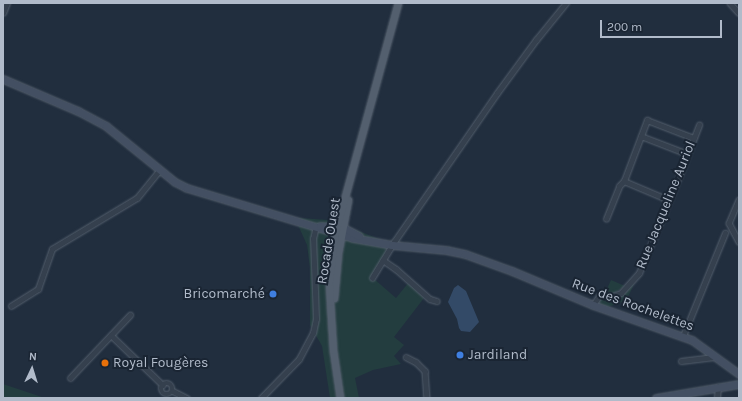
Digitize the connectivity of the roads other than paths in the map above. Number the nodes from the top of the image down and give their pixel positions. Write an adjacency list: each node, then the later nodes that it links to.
1 (7, 3): 6 (street)
2 (398, 3): 18 (main road, Rocade Ouest)
3 (566, 3): 21 (street)
4 (730, 3): 5 (street)
5 (739, 13)
6 (3, 14)
7 (3, 79): 12 (street, Rue des Rochelettes)
8 (699, 125): 10 (street, Rue Jacqueline Auriol)
9 (641, 136): 10 (street); 11 (street); 13 (street)
10 (694, 138): 11 (street, Rue Jacqueline Auriol)
11 (688, 154): 14 (street, Rue Jacqueline Auriol)
12 (160, 170): 17 (street, Rue des Rochelettes); 26 (street)
13 (624, 180): 14 (street); 16 (street)
14 (669, 200): 25 (street, Rue Jacqueline Auriol)
15 (739, 200): 20 (street)
16 (606, 220)
17 (316, 226): 18 (street, Rue des Rochelettes); 42 (street)
18 (337, 229): 21 (street, Rue des Rochelettes); 43 (main road, Rocade Ouest)
19 (725, 234): 29 (street)
20 (739, 242)
21 (392, 245): 22 (street); 25 (street, Rue des Rochelettes)
22 (383, 260): 23 (street); 24 (street)
23 (372, 278)
24 (437, 301)
25 (593, 305): 29 (street, Rue des Rochelettes)
26 (11, 306)
27 (130, 315): 28 (street)
28 (110, 335): 34 (street); 36 (street)
29 (683, 336): 31 (street, Rue des Rochelettes)
30 (406, 357): 44 (street)
31 (717, 357): 32 (street); 33 (street, Rue des Rochelettes)
32 (680, 361)
33 (739, 374)
34 (70, 378)
35 (739, 384): 37 (street)
36 (163, 385): 38 (street); 39 (street)
37 (718, 387): 45 (street); 46 (street)
38 (172, 391): 39 (street); 41 (street)
39 (163, 393): 40 (street)
40 (158, 398)
41 (188, 398)
42 (261, 398)
43 (341, 398)
44 (427, 398)
45 (656, 398)
46 (717, 398)

